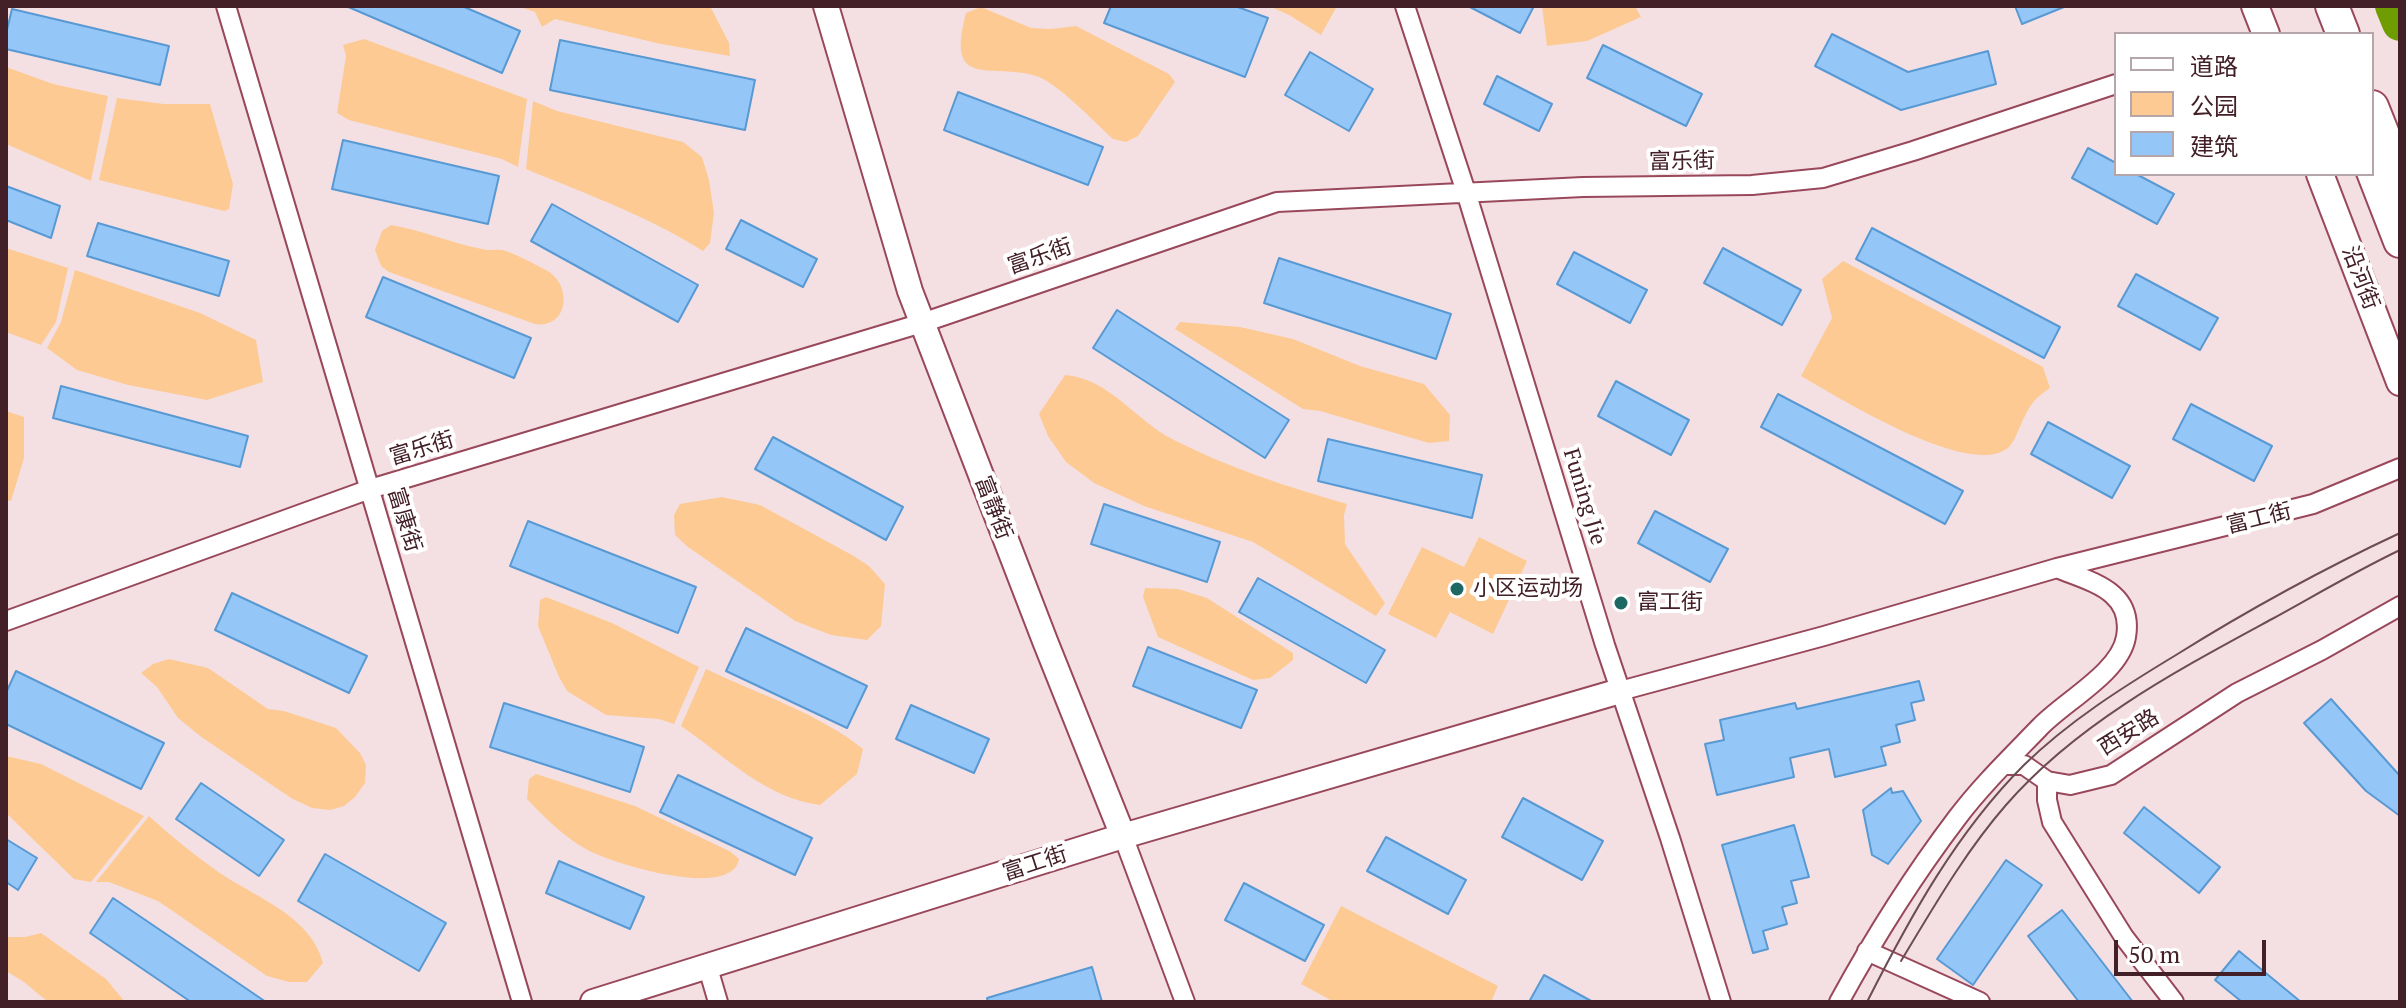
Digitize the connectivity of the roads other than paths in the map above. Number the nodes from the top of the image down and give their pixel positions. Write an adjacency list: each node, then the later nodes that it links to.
1 (226, 6): 20 (street, 富康街)
2 (826, 6): 17 (street, 富静街)
3 (1405, 6): 15 (street, Funing Jie)
4 (2255, 6): 7 (main road)
5 (2308, 6): 8 (highway)
6 (2332, 6): 9 (highway)
7 (2264, 32)
8 (2318, 32)
9 (2342, 32)
10 (2114, 85): 15 (street, 富乐街)
11 (2374, 112): 14 (highway)
12 (2374, 174): 16 (highway)
13 (2321, 176): 18 (main road, 沿河街)
14 (2400, 177)
15 (1466, 192): 17 (street, 富乐街); 24 (street, Funing Jie)
16 (2400, 241)
17 (922, 323): 20 (street, 富乐街); 27 (street, 富静街)
18 (2400, 382)
19 (2400, 468): 21 (street, 富工街)
20 (370, 489): 23 (street, 富乐街); 30 (street, 富康街)
21 (2057, 568): 24 (street, 富工街); 25 (street)
22 (2400, 606): 26 (street, 西安路)
23 (6, 621)
24 (1620, 691): 27 (street, 富工街); 34 (street, Funing Jie)
25 (2003, 765): 26 (street, 西安路); 28 (street)
26 (2047, 781): 37 (street)
27 (1123, 836): 29 (street, 富工街); 33 (street, 富静街)
28 (1867, 951): 35 (street); 36 (street)
29 (708, 968): 31 (street, 富工街); 32 (street)
30 (522, 1002)
31 (593, 1002)
32 (718, 1002)
33 (1185, 1002)
34 (1721, 1002)
35 (1839, 1002)
36 (1980, 1002)
37 (2174, 1002)

